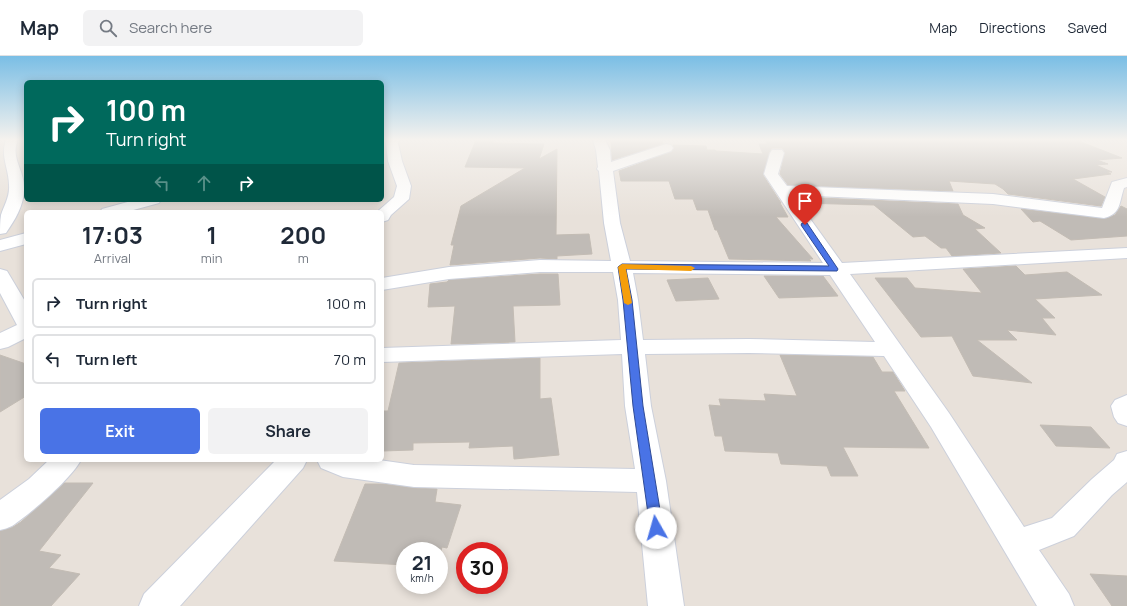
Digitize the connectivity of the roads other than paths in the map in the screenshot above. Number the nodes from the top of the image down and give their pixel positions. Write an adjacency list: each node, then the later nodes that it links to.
1 (11, 166): 12 (street)
2 (397, 166): 11 (street)
3 (604, 166): 6 (street)
4 (614, 166): 6 (street)
5 (773, 166): 8 (street)
6 (604, 169): 16 (street)
7 (1127, 182): 8 (street)
8 (783, 190): 17 (street)
9 (146, 202): 10 (street)
10 (116, 210)
11 (384, 214)
12 (0, 230)
13 (24, 239): 14 (street)
14 (0, 246)
15 (1127, 252): 17 (street)
16 (622, 267): 17 (street); 19 (street); 23 (street)
17 (834, 269): 24 (street)
18 (0, 275): 20 (street)
19 (384, 284)
20 (24, 318)
21 (24, 330): 22 (street)
22 (0, 342)
23 (632, 347): 24 (street); 25 (street); 32 (street)
24 (890, 349): 34 (street)
25 (384, 354)
26 (1127, 404): 27 (street)
27 (1127, 417)
28 (65, 462): 33 (street)
29 (291, 462): 35 (street)
30 (335, 462): 32 (street)
31 (1127, 462): 34 (street)
32 (650, 481): 36 (street)
33 (0, 517)
34 (1017, 544): 37 (street)
35 (157, 606)
36 (666, 606)
37 (1056, 606)

